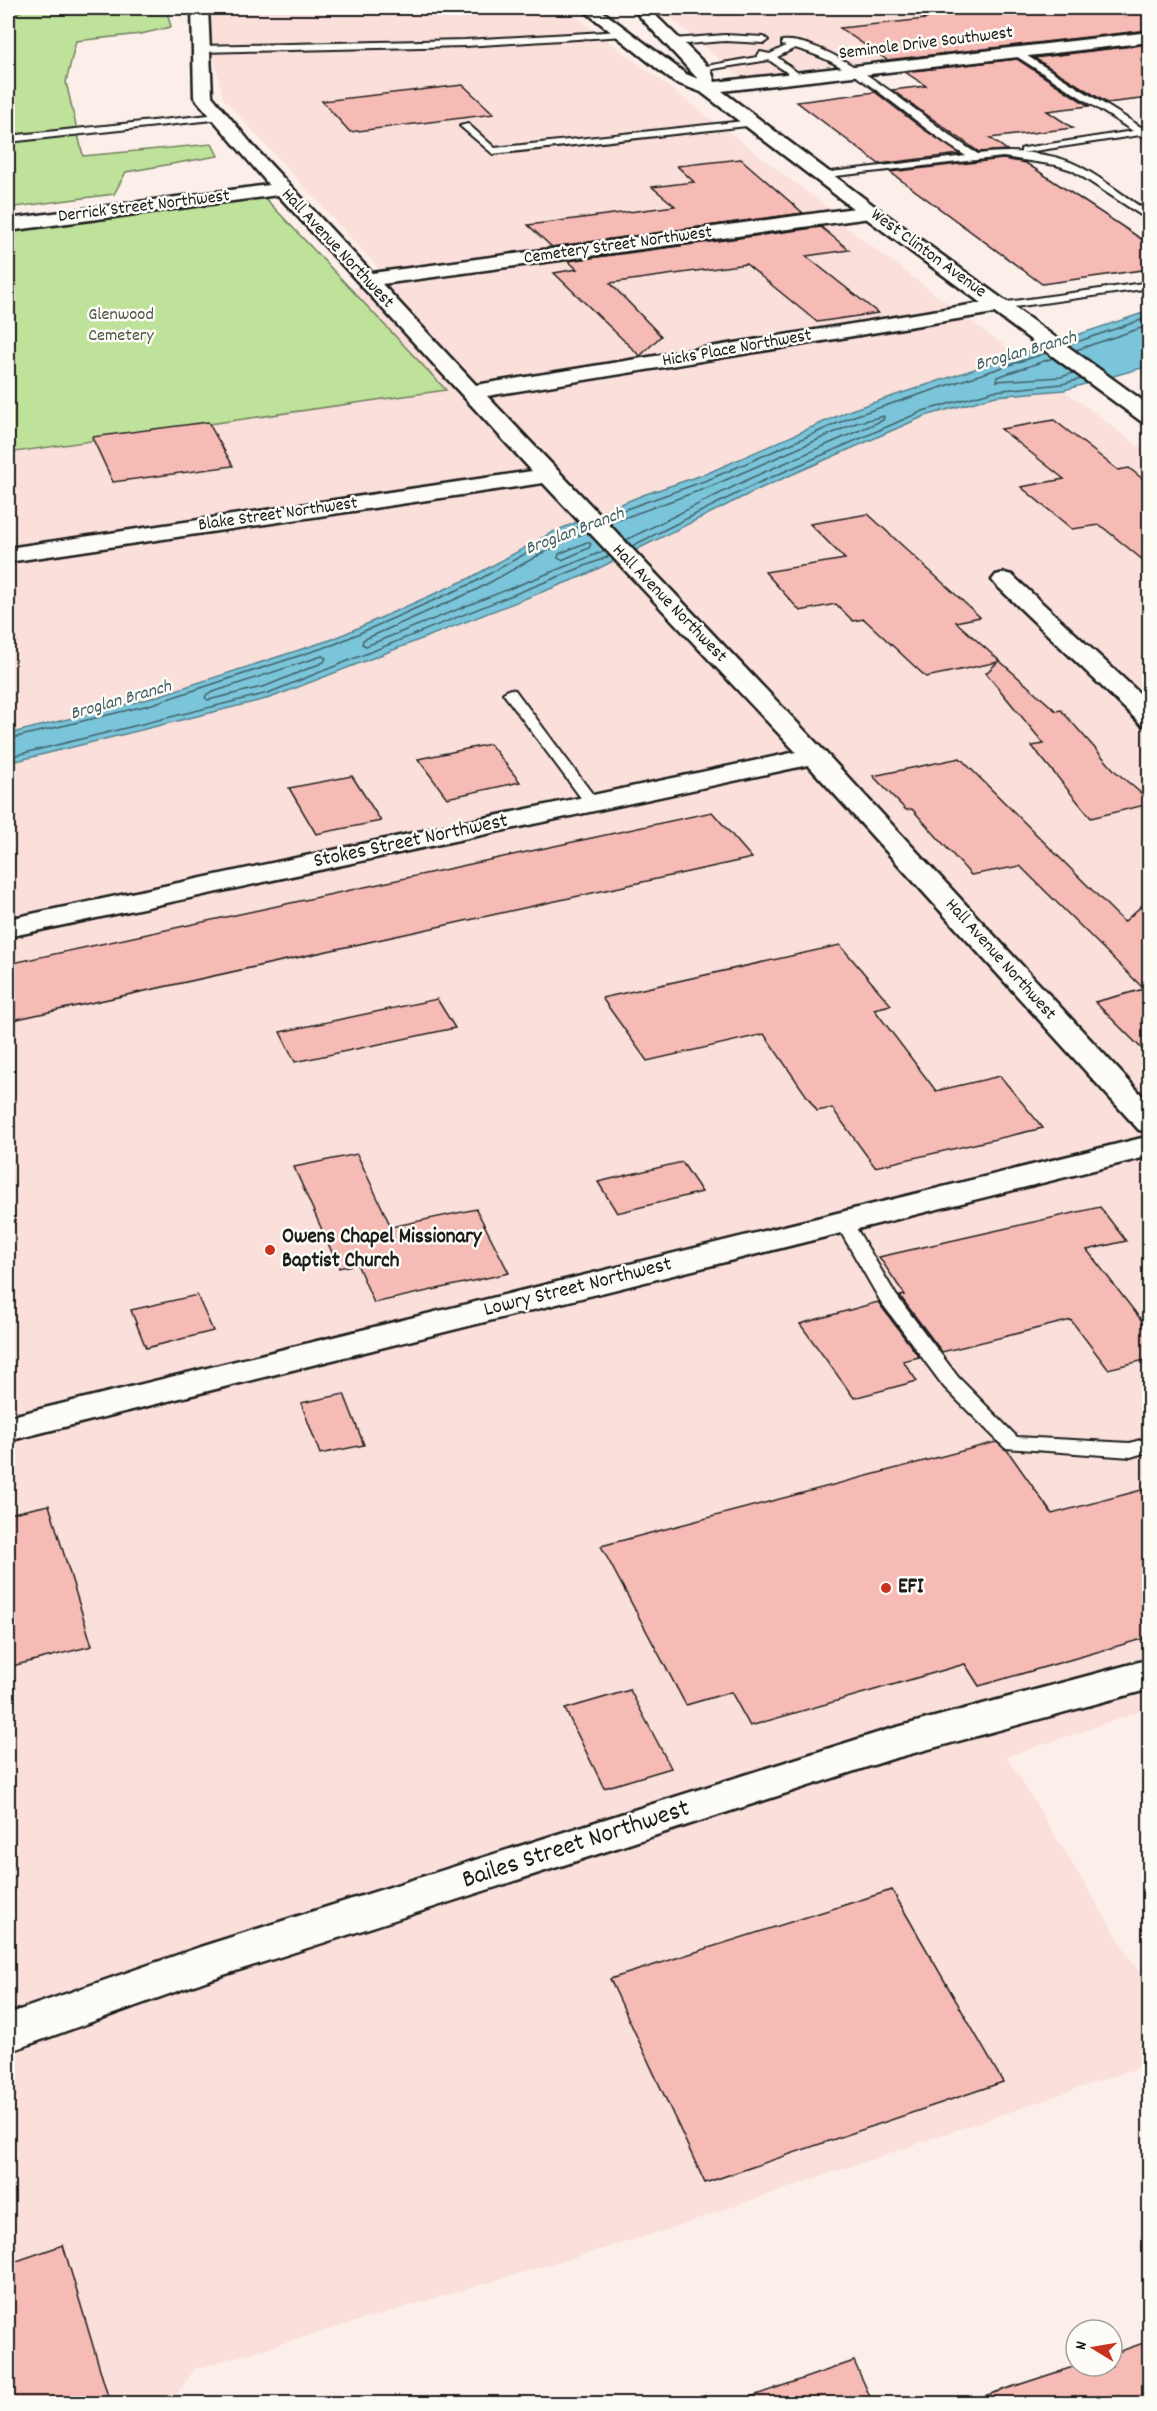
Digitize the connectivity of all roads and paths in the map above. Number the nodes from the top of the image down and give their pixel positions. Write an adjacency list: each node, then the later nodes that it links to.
1 (200, 8): 8 (street, Hall Avenue Northwest)
2 (609, 8): 4 (lane)
3 (640, 8): 7 (street)
4 (590, 9): 5 (street, West Clinton Avenue)
5 (622, 34): 8 (lane); 14 (street, West Clinton Avenue)
6 (1149, 37): 10 (street, Seminole Drive Southwest)
7 (673, 42): 9 (lane); 11 (street)
8 (201, 49): 15 (street, Hall Avenue Northwest)
9 (779, 50): 11 (lane); 12 (lane); 13 (lane)
10 (1016, 52): 12 (street, Seminole Drive Southwest); 18 (lane)
11 (700, 68): 14 (street)
12 (855, 72): 13 (street, Seminole Drive Southwest); 21 (lane)
13 (799, 78): 14 (street, Seminole Drive Southwest)
14 (707, 88): 16 (street, West Clinton Avenue)
15 (219, 117): 19 (lane); 23 (street, Hall Avenue Northwest)
16 (753, 123): 17 (lane); 22 (street, West Clinton Avenue)
17 (465, 126)
18 (1147, 133): 20 (lane)
19 (8, 140)
20 (1004, 154): 21 (lane); 25 (lane)
21 (976, 157): 22 (lane)
22 (822, 176): 24 (street, West Clinton Avenue)
23 (281, 189): 26 (street, Derrick Street Northwest); 27 (street, Hall Avenue Northwest)
24 (870, 212): 27 (street, Cemetery Street Northwest); 29 (street, West Clinton Avenue)
25 (1149, 218)
26 (8, 225)
27 (365, 280): 30 (street, Hall Avenue Northwest)
28 (1149, 285): 29 (lane)
29 (1000, 306): 30 (street, Hicks Place Northwest); 31 (street, West Clinton Avenue)
30 (473, 392): 32 (street, Hall Avenue Northwest)
31 (1149, 417)
32 (548, 476): 33 (street, Blake Street Northwest); 37 (street, Hall Avenue Northwest)
33 (8, 555)
34 (1004, 580): 36 (street)
35 (510, 693): 38 (lane)
36 (1149, 718)
37 (814, 756): 38 (street, Stokes Street Northwest); 40 (street, Hall Avenue Northwest)
38 (592, 803): 39 (street, Stokes Street Northwest)
39 (8, 928)
40 (1148, 1126): 41 (street, Lowry Street Northwest)
41 (844, 1222): 42 (street, Lowry Street Northwest); 43 (lane)
42 (8, 1429)
43 (1149, 1444)
44 (1149, 1674): 45 (street, Bailes Street Northwest)
45 (8, 2033)

